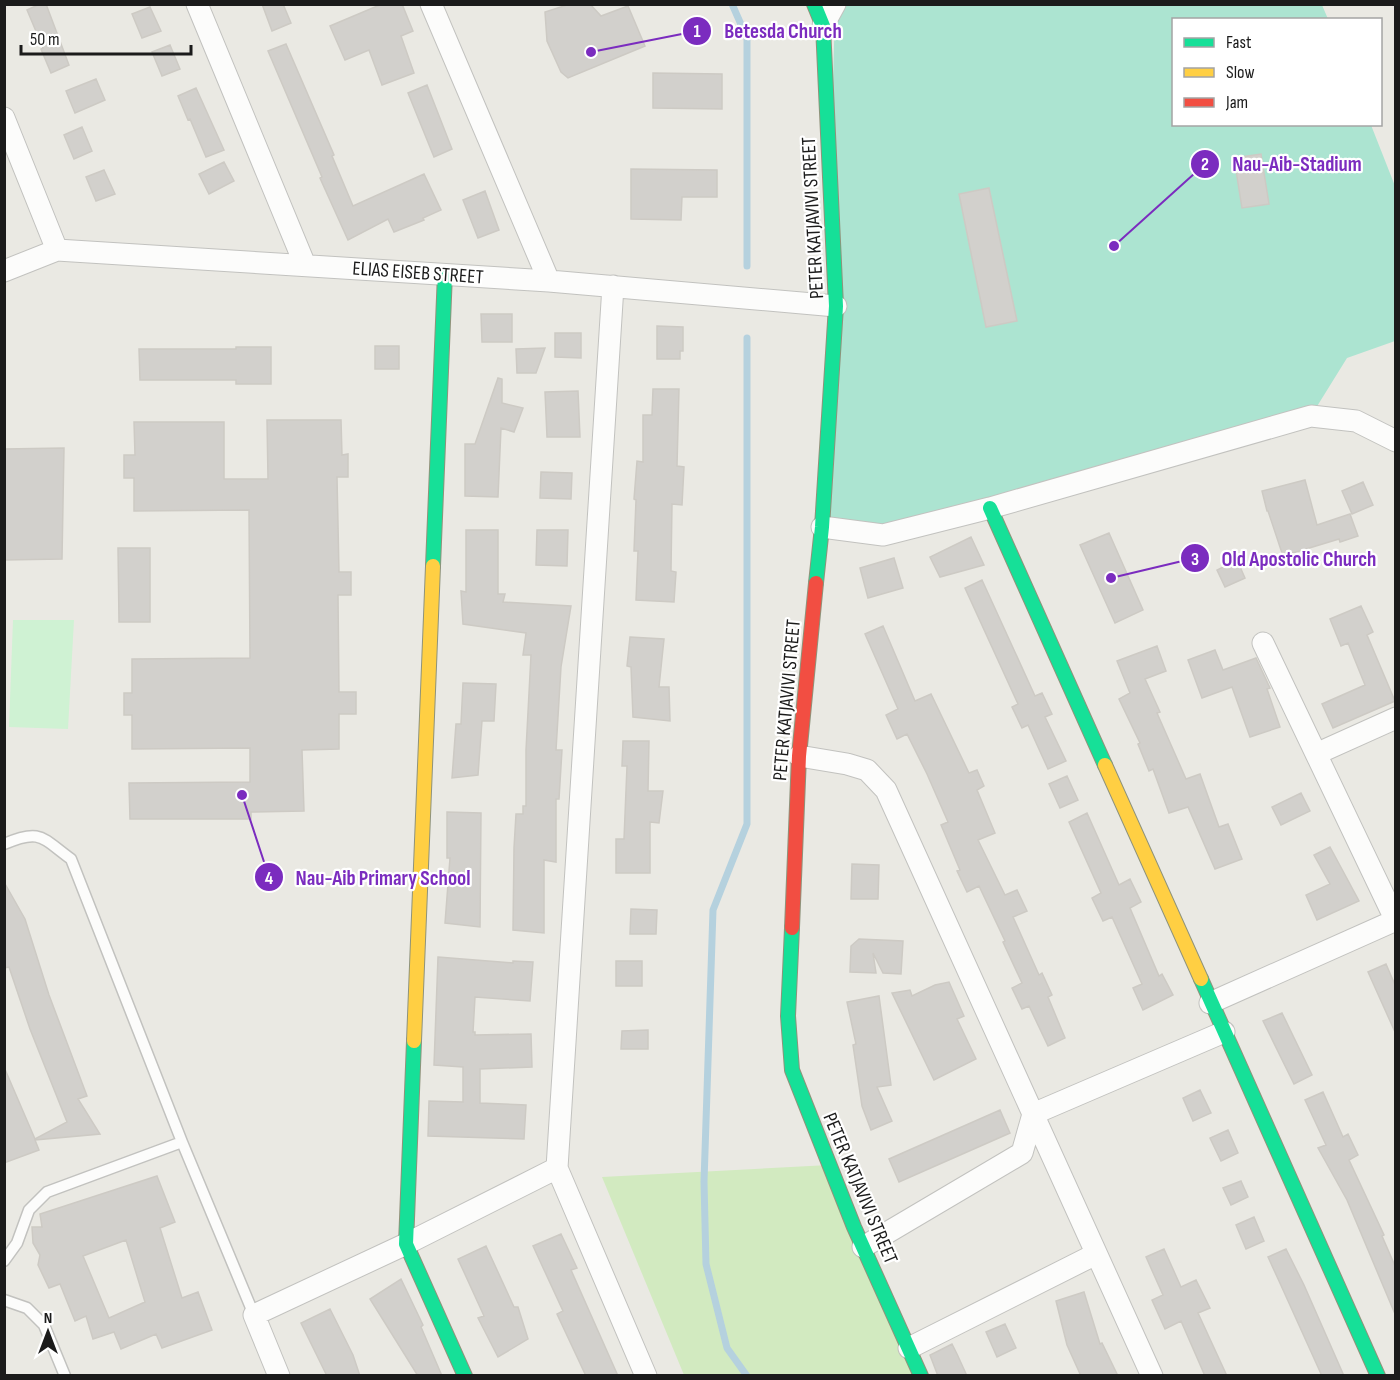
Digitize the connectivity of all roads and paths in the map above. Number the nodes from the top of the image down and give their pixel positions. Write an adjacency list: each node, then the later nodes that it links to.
1 (197, 4): 8 (street)
2 (430, 4): 11 (street)
3 (814, 4): 5 (street, PETER KATJAVIVI STREET)
4 (835, 4): 5 (street)
5 (823, 26): 13 (street, PETER KATJAVIVI STREET)
6 (4, 118): 7 (street)
7 (57, 250): 8 (street, ELIAS EISEB STREET); 9 (street, ELIAS EISEB STREET)
8 (305, 265): 10 (street, ELIAS EISEB STREET)
9 (4, 272)
10 (445, 273): 11 (street, ELIAS EISEB STREET); 28 (street)
11 (549, 281): 12 (street, ELIAS EISEB STREET)
12 (613, 285): 13 (street, ELIAS EISEB STREET); 27 (street)
13 (836, 306): 16 (street, PETER KATJAVIVI STREET)
14 (1395, 441): 15 (street)
15 (990, 508): 16 (street); 23 (street)
16 (822, 527): 20 (street, PETER KATJAVIVI STREET)
17 (1263, 643): 19 (street)
18 (1395, 718): 19 (street)
19 (1316, 754): 22 (street)
20 (799, 756): 25 (street); 29 (street, PETER KATJAVIVI STREET)
21 (4, 844): 26 (lane)
22 (1395, 921): 23 (street)
23 (1210, 1003): 24 (street)
24 (1224, 1032): 25 (street); 41 (street)
25 (1033, 1114): 29 (street); 30 (street)
26 (182, 1142): 31 (lane); 33 (lane)
27 (557, 1168): 28 (street); 38 (street)
28 (406, 1244): 33 (street); 37 (street)
29 (863, 1247): 34 (street, PETER KATJAVIVI STREET)
30 (1096, 1254): 34 (street); 40 (street)
31 (4, 1261)
32 (4, 1300): 35 (lane)
33 (254, 1315): 36 (street)
34 (909, 1348): 39 (street, PETER KATJAVIVI STREET)
35 (64, 1376)
36 (279, 1376)
37 (465, 1376)
38 (646, 1376)
39 (921, 1376)
40 (1152, 1376)
41 (1378, 1376)

